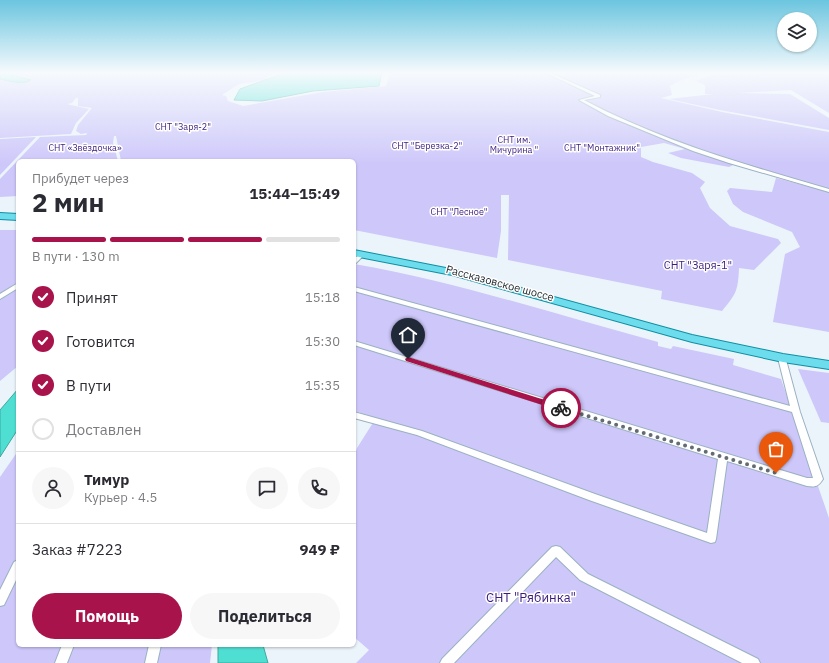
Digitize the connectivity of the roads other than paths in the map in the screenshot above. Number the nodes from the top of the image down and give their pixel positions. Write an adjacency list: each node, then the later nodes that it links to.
1 (586, 103): 2 (street)
2 (829, 190)
3 (16, 214): 4 (main road)
4 (0, 215): 5 (main road)
5 (16, 217)
6 (357, 252): 11 (main road, Рассказовское шоссе)
7 (16, 286): 9 (street)
8 (356, 290): 13 (street)
9 (0, 297)
10 (356, 344): 15 (street)
11 (782, 358): 12 (main road, Рассказовское шоссе); 13 (street)
12 (829, 365)
13 (795, 410): 15 (street)
14 (356, 416): 15 (street)
15 (723, 457)
16 (16, 569): 17 (street)
17 (0, 601)
18 (67, 647): 20 (street)
19 (155, 647): 21 (street)
20 (61, 663)
21 (151, 663)
22 (446, 663): 23 (street)
23 (754, 663)

